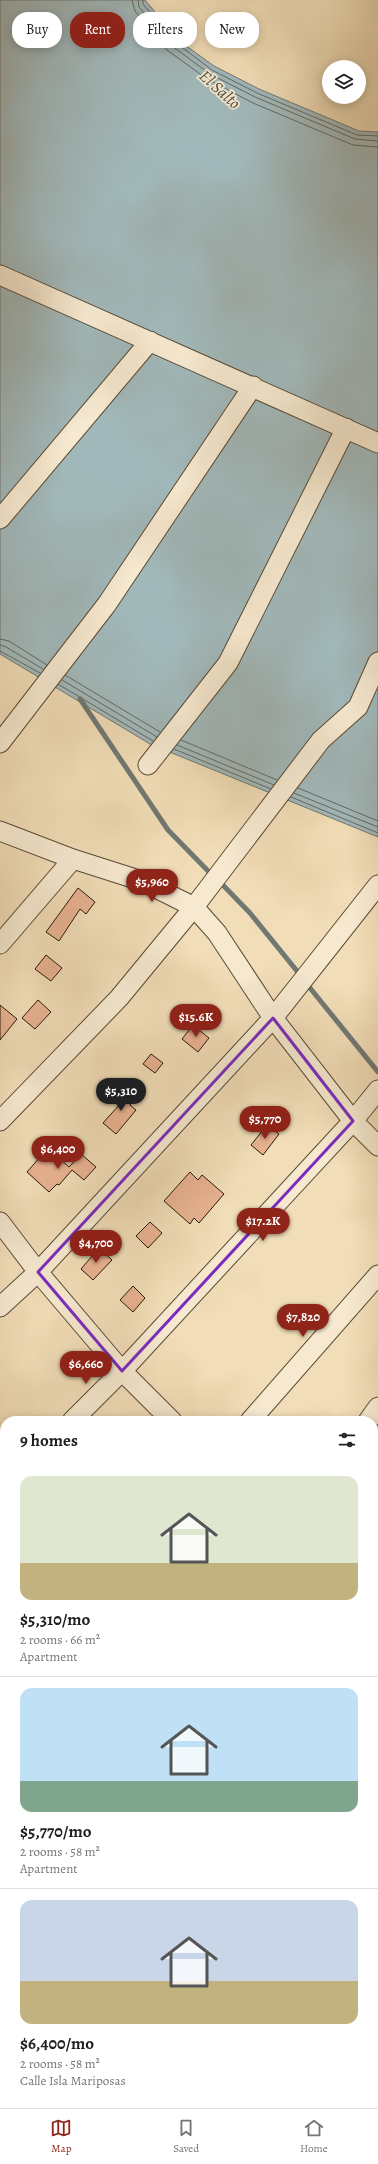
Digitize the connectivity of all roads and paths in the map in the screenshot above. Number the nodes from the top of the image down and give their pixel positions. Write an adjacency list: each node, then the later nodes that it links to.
1 (0, 274): 2 (street)
2 (150, 341): 3 (street); 6 (street)
3 (253, 386): 4 (street); 8 (street)
4 (346, 428): 5 (street); 9 (street)
5 (378, 443)
6 (3, 508)
7 (378, 662): 13 (street)
8 (0, 743)
9 (148, 765)
10 (0, 831): 11 (street)
11 (73, 859): 13 (street); 14 (street)
12 (378, 885): 15 (street)
13 (194, 907): 15 (street); 17 (street)
14 (0, 944)
15 (272, 1018): 18 (street); 21 (street)
16 (378, 1090): 18 (street)
17 (0, 1120)
18 (353, 1121): 19 (street); 24 (street)
19 (378, 1146)
20 (0, 1222): 21 (street)
21 (38, 1272): 23 (street); 24 (street)
22 (378, 1275): 28 (street)
23 (0, 1307)
24 (122, 1371): 26 (street); 27 (street)
25 (378, 1407): 29 (street)
26 (77, 1416)
27 (167, 1416)
28 (254, 1416)
29 (372, 1416)

